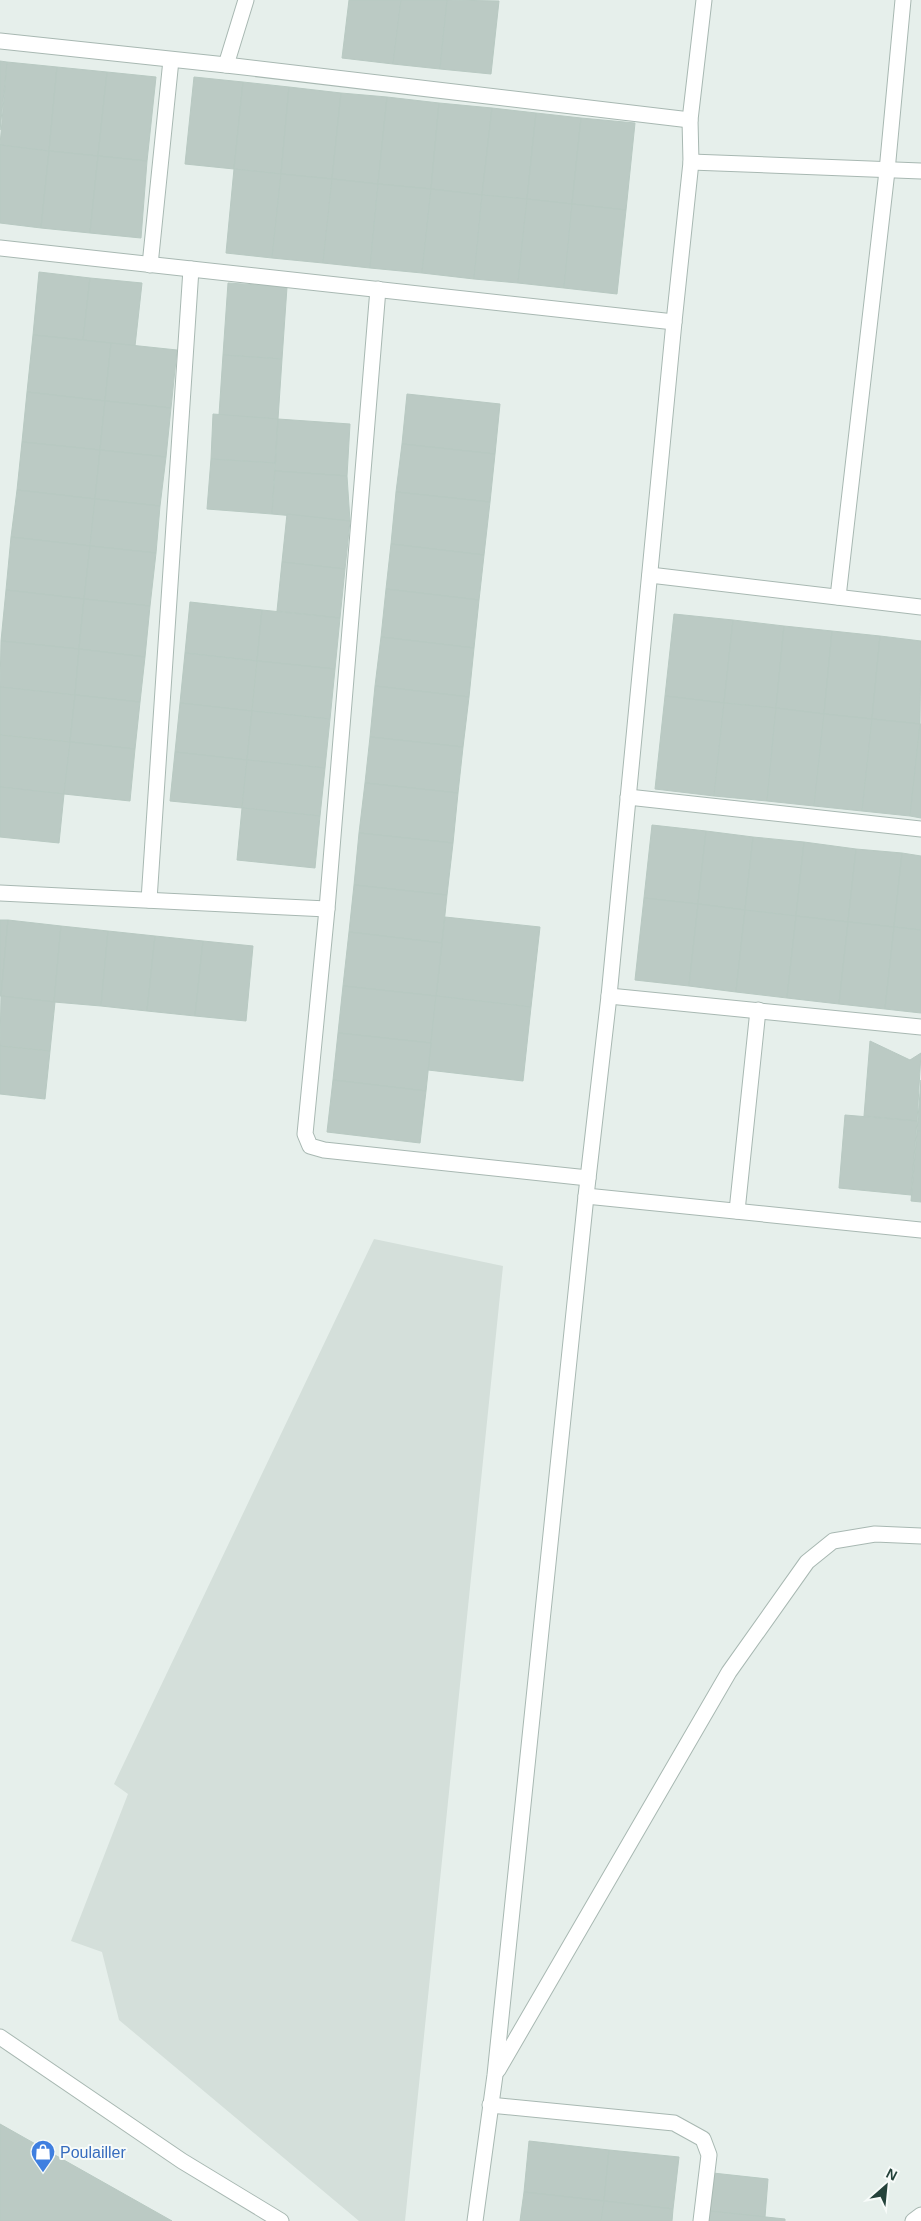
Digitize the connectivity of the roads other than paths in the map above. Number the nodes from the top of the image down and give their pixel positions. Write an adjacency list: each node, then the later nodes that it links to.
1 (246, 0): 6 (street)
2 (704, 0): 7 (street)
3 (903, 0): 9 (street)
4 (0, 41): 5 (street)
5 (171, 60): 6 (street); 12 (street)
6 (226, 65): 7 (street)
7 (690, 120): 8 (street)
8 (691, 162): 9 (street); 15 (street)
9 (887, 171): 10 (street); 17 (street)
10 (921, 171)
11 (0, 248): 12 (street)
12 (150, 265): 13 (street)
13 (191, 269): 14 (street); 22 (street)
14 (378, 289): 15 (street); 23 (street)
15 (674, 322): 16 (street)
16 (650, 575): 17 (street); 19 (street)
17 (838, 597): 18 (street)
18 (921, 607)
19 (628, 797): 20 (street); 24 (street)
20 (921, 829)
21 (0, 893): 22 (street)
22 (149, 900): 23 (street)
23 (327, 909): 27 (street)
24 (609, 996): 25 (street); 27 (street)
25 (758, 1010): 26 (street); 29 (street)
26 (921, 1027)
27 (588, 1178): 28 (street)
28 (586, 1196): 29 (street); 33 (street)
29 (737, 1211): 30 (street)
30 (921, 1230)
31 (921, 1536): 33 (street)
32 (0, 2037): 36 (street)
33 (495, 2075): 34 (street)
34 (490, 2105): 37 (street); 38 (street)
35 (921, 2215): 39 (street)
36 (281, 2221)
37 (475, 2221)
38 (701, 2221)
39 (913, 2221)

